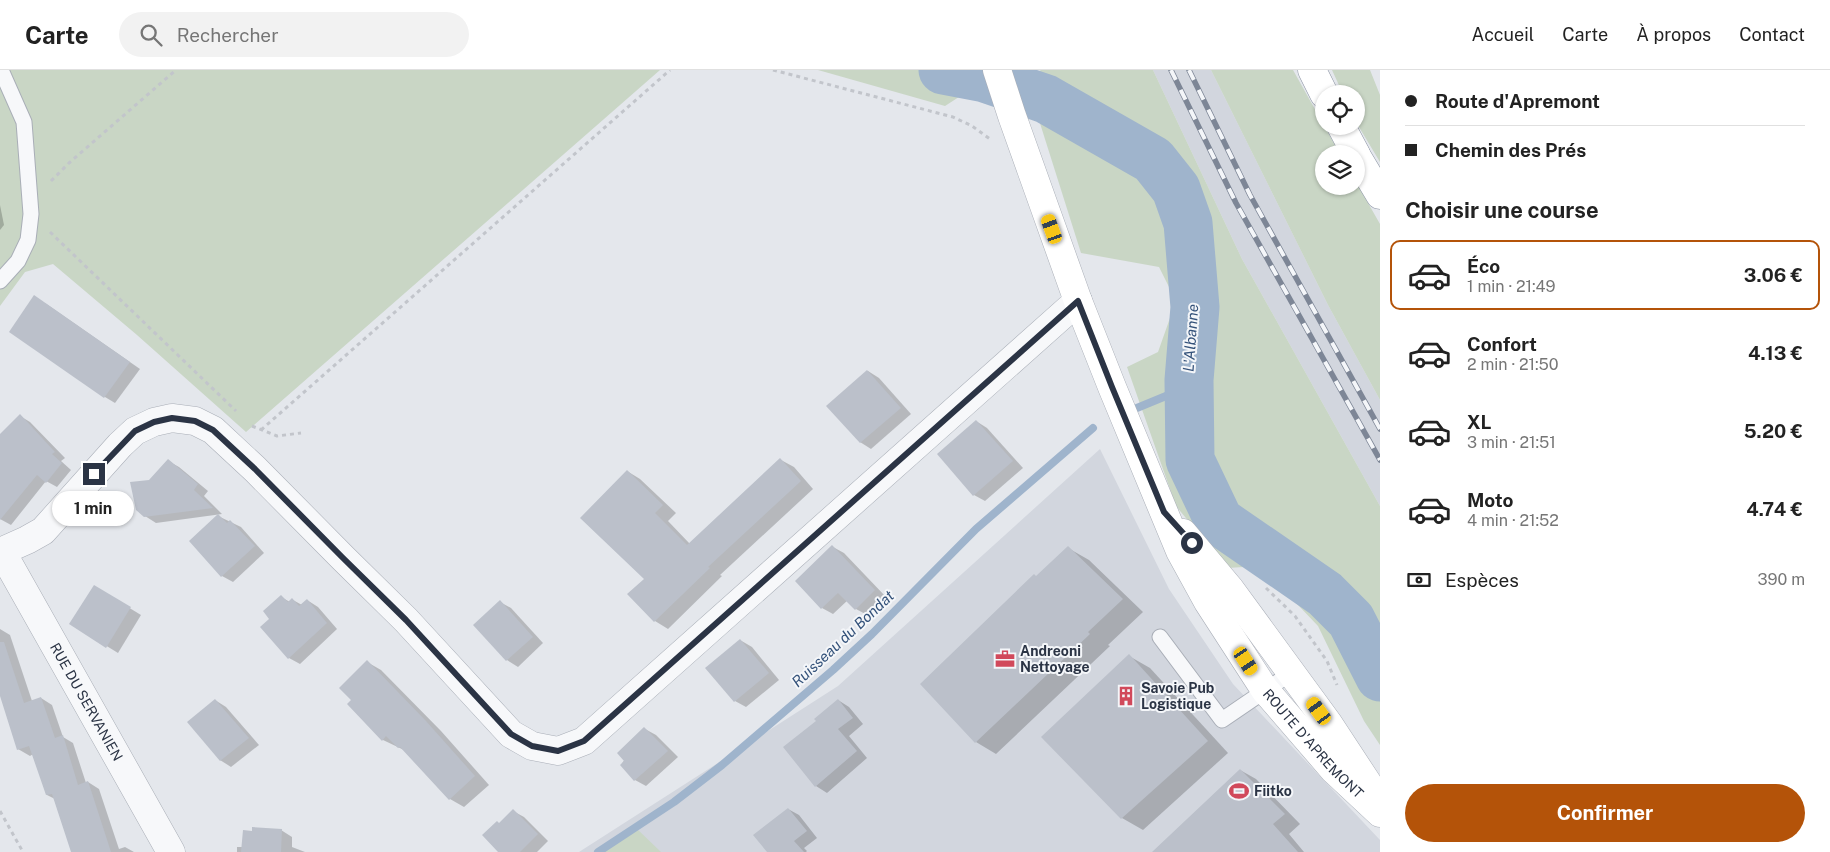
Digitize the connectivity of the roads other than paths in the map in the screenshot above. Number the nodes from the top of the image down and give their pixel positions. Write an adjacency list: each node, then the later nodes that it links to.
1 (1, 70): 7 (lane)
2 (997, 70): 8 (main road, ROUTE D'APREMONT)
3 (1312, 70): 4 (main road)
4 (1320, 85)
5 (1365, 169): 6 (main road)
6 (1380, 195)
7 (0, 282)
8 (1078, 301): 9 (main road, ROUTE D'APREMONT); 10 (street)
9 (1164, 512): 12 (main road, ROUTE D'APREMONT); 13 (main road, ROUTE D'APREMONT)
10 (1, 552): 16 (street, RUE DU SERVANIEN)
11 (1160, 637): 13 (lane)
12 (1291, 673): 13 (lane); 14 (main road, ROUTE D'APREMONT)
13 (1265, 690): 15 (main road, ROUTE D'APREMONT)
14 (1380, 801)
15 (1380, 813)
16 (171, 852)

